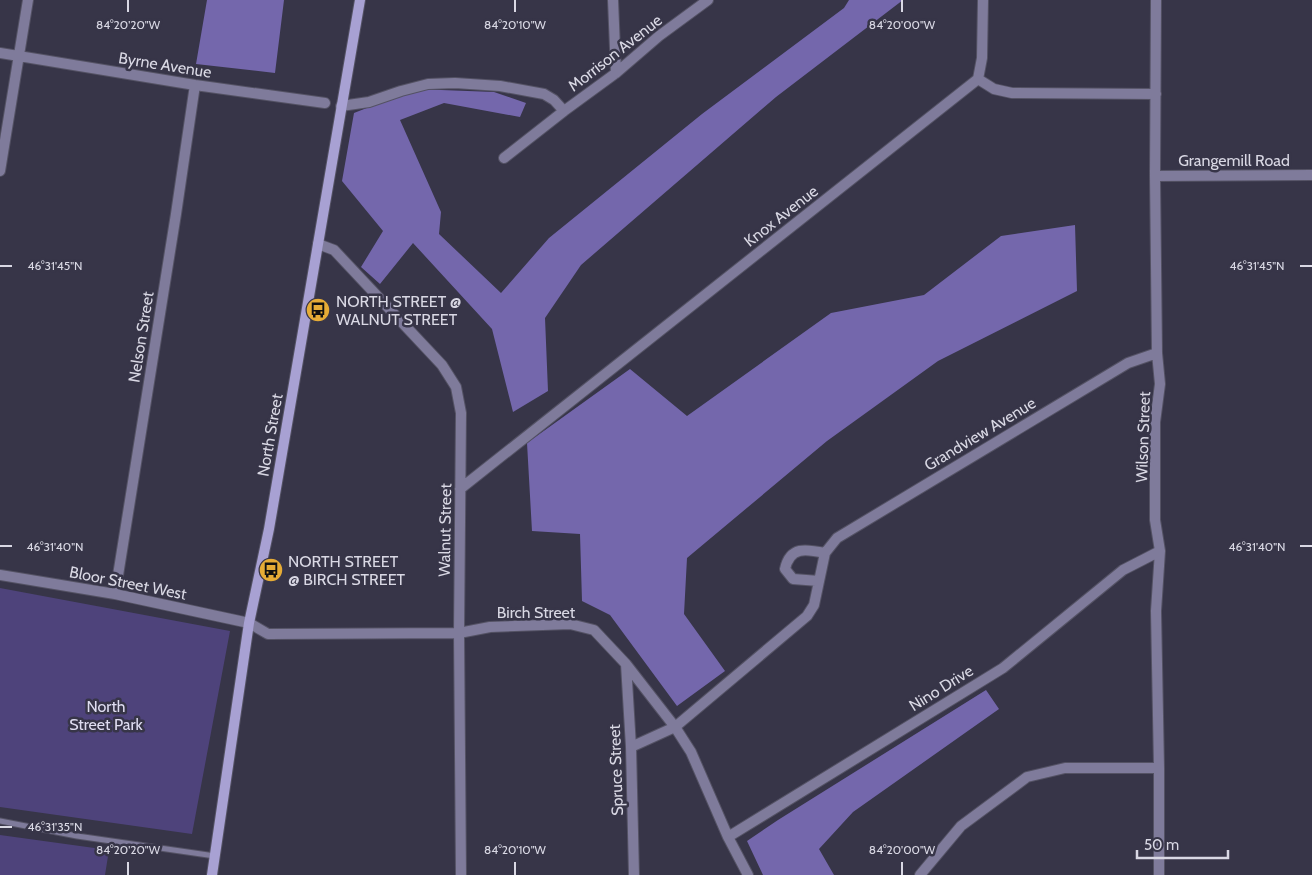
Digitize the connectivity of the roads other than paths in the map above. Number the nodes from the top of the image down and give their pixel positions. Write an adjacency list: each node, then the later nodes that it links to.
1 (28, 0): 8 (street)
2 (360, 0): 14 (main road, North Street)
3 (613, 0): 9 (street)
4 (708, 0): 9 (street, Morrison Avenue)
5 (983, 0): 10 (street)
6 (1156, 0): 12 (street, Wilson Street)
7 (0, 53): 8 (street, Byrne Avenue)
8 (18, 56): 11 (street, Byrne Avenue); 17 (street)
9 (616, 73): 15 (street, Morrison Avenue)
10 (978, 79): 12 (street); 22 (street, Knox Avenue)
11 (195, 85): 13 (street, Byrne Avenue); 27 (street, Nelson Street)
12 (1156, 94): 19 (street, Wilson Street)
13 (325, 103)
14 (341, 106): 15 (street, Morrison Avenue); 20 (main road, North Street)
15 (564, 111): 16 (street, Morrison Avenue)
16 (504, 158)
17 (0, 171)
18 (1312, 175): 19 (street, Grangemill Road)
19 (1156, 176): 21 (street, Wilson Street)
20 (318, 244): 22 (street, Walnut Street); 28 (main road, North Street)
21 (1157, 353): 23 (street, Wilson Street); 24 (street, Grandview Avenue)
22 (460, 489): 29 (street, Walnut Street)
23 (1160, 551): 33 (street, Wilson Street); 35 (street, Nino Drive)
24 (825, 552): 26 (street); 26 (street)
25 (0, 575): 27 (street, Bloor Street West)
26 (819, 581): 31 (street)
27 (115, 594): 28 (street, Bloor Street West)
28 (249, 623): 29 (street, Birch Street); 36 (main road, North Street)
29 (459, 633): 30 (street, Birch Street); 38 (street, Walnut Street)
30 (626, 664): 31 (street, Birch Street); 32 (street, Spruce Street)
31 (675, 727): 32 (street); 35 (street, Birch Street)
32 (631, 748): 39 (street, Spruce Street)
33 (1160, 768): 41 (street); 42 (street, Wilson Street)
34 (0, 821): 36 (lane)
35 (728, 837): 40 (street, Birch Street)
36 (216, 856): 37 (main road, North Street)
37 (212, 875)
38 (461, 875)
39 (634, 875)
40 (748, 875)
41 (920, 875)
42 (1159, 875)

